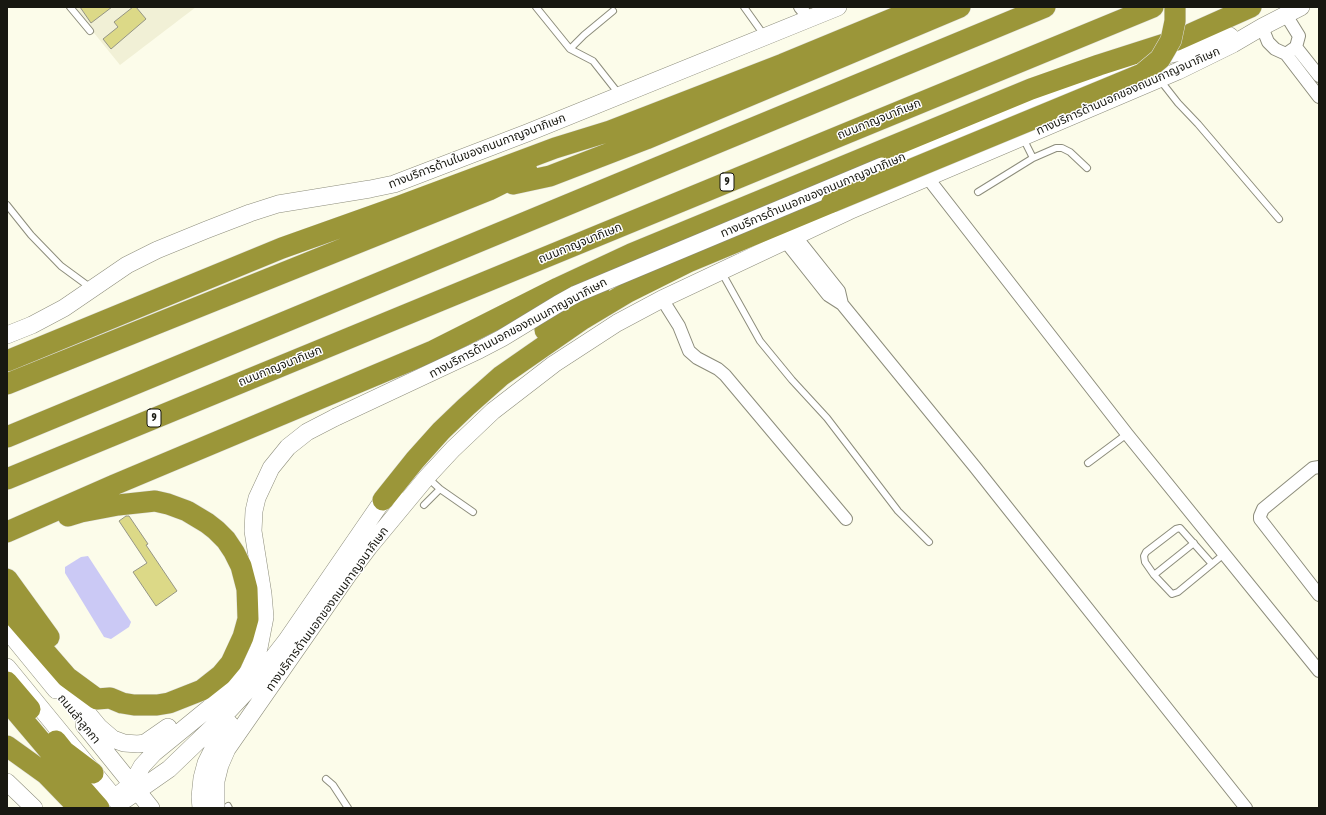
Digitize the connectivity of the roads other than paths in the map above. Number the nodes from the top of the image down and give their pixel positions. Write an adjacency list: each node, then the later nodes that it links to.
1 (70, 7): 15 (lane)
2 (536, 7): 18 (lane)
3 (744, 7): 16 (lane)
4 (838, 7): 13 (main road, ทางบริการด้านในของถนนกาญจนาภิเษก)
5 (921, 7): 27 (highway)
6 (960, 7): 32 (highway)
7 (1044, 7): 46 (highway)
8 (1153, 7): 50 (highway, ถนนกาญจนาภิเษก / 9)
9 (1175, 7): 43 (highway, bridge)
10 (1251, 7): 36 (highway)
11 (613, 11): 18 (lane)
12 (1294, 11): 14 (main road, ทางบริการด้านนอกของถนนกาญจนาภิเษก); 17 (street)
13 (805, 13): 16 (main road, ทางบริการด้านในของถนนกาญจนาภิเษก)
14 (1262, 27): 19 (street); 21 (main road, ทางบริการด้านนอกของถนนกาญจนาภิเษก); 22 (main road, ทางบริการด้านนอกของถนนกาญจนาภิเษก)
15 (90, 31)
16 (765, 36): 23 (main road, ทางบริการด้านในของถนนกาญจนาภิเษก)
17 (1296, 47): 19 (street); 20 (street)
18 (570, 49): 23 (lane)
19 (1286, 54): 24 (street)
20 (1319, 76)
21 (1159, 79): 25 (main road, ทางบริการด้านนอกของถนนกาญจนาภิเษก); 35 (lane)
22 (1095, 80): 25 (main road); 26 (main road); 73 (main road, ทางบริการด้านนอกของถนนกาญจนาภิเษก, bridge)
23 (620, 95): 39 (main road, ทางบริการด้านในของถนนกาญจนาภิเษก)
24 (1319, 96)
25 (1078, 114): 26 (main road, ทางบริการด้านนอกของถนนกาญจนาภิเษก)
26 (1044, 128): 28 (main road, ทางบริการด้านนอกของถนนกาญจนาภิเษก)
27 (610, 131): 32 (highway); 42 (highway)
28 (1022, 138): 29 (lane); 31 (main road, ทางบริการด้านนอกของถนนกาญจนาภิเษก)
29 (1033, 158): 30 (lane); 33 (lane)
30 (1087, 168)
31 (927, 177): 37 (main road, ทางบริการด้านนอกของถนนกาญจนาภิเษก); 45 (street)
32 (489, 190): 44 (highway)
33 (978, 192)
34 (7, 205): 39 (lane)
35 (1279, 219)
36 (702, 224): 43 (highway); 56 (highway)
37 (791, 239): 38 (main road, ทางบริการด้านนอกของถนนกาญจนาภิเษก); 88 (street)
38 (721, 272): 40 (main road, ทางบริการด้านนอกของถนนกาญจนาภิเษก); 57 (lane)
39 (92, 289): 41 (main road, ทางบริการด้านในของถนนกาญจนาภิเษก)
40 (662, 299): 49 (main road, ทางบริการด้านนอกของถนนกาญจนาภิเษก); 55 (street)
41 (7, 335)
42 (7, 361)
43 (501, 376): 52 (highway)
44 (7, 384)
45 (1127, 434): 47 (lane); 59 (street)
46 (7, 437)
47 (1088, 463)
48 (1319, 467): 63 (street)
49 (427, 477): 51 (lane); 52 (main road); 86 (main road, ทางบริการด้านนอกของถนนกาญจนาภิเษก)
50 (7, 479)
51 (440, 490): 53 (lane); 54 (lane)
52 (383, 500): 67 (main road, ทางบริการด้านนอกของถนนกาญจนาภิเษก)
53 (424, 505)
54 (473, 512)
55 (846, 519)
56 (7, 534): 71 (highway)
57 (929, 542)
58 (1194, 543): 60 (lane); 61 (lane); 61 (lane)
59 (1224, 554): 60 (lane); 69 (street)
60 (1212, 564): 61 (lane)
61 (1154, 575)
62 (7, 579): 71 (highway)
63 (1319, 595)
64 (7, 608): 71 (highway)
65 (7, 624): 73 (main road)
66 (7, 630): 80 (main road, ถนนลำลูกกา)
67 (286, 641): 76 (main road, ทางบริการด้านนอกของถนนกาญจนาภิเษก); 85 (main road)
68 (7, 667): 77 (main road, ถนนลำลูกกา)
69 (1319, 671)
70 (7, 682): 77 (highway)
71 (110, 698)
72 (7, 701): 81 (highway)
73 (202, 713): 74 (main road, ทางบริการด้านนอกของถนนกาญจนาภิเษก)
74 (172, 738): 76 (main road); 80 (main road, ทางบริการด้านนอกของถนนกาญจนาภิเษก)
75 (7, 746): 83 (highway)
76 (186, 752): 80 (main road, ทางบริการด้านนอกของถนนกาญจนาภิเษก)
77 (94, 773): 81 (main road, ถนนลำลูกกา)
78 (326, 779): 87 (lane)
79 (7, 782): 82 (main road)
80 (135, 787): 81 (main road, ทางบริการด้านนอกของถนนกาญจนาภิเษก); 84 (main road, ถนนลำลูกกา)
81 (114, 805)
82 (34, 808)
83 (80, 808)
84 (151, 808)
85 (201, 808)
86 (224, 808)
87 (348, 808)
88 (1246, 808)

